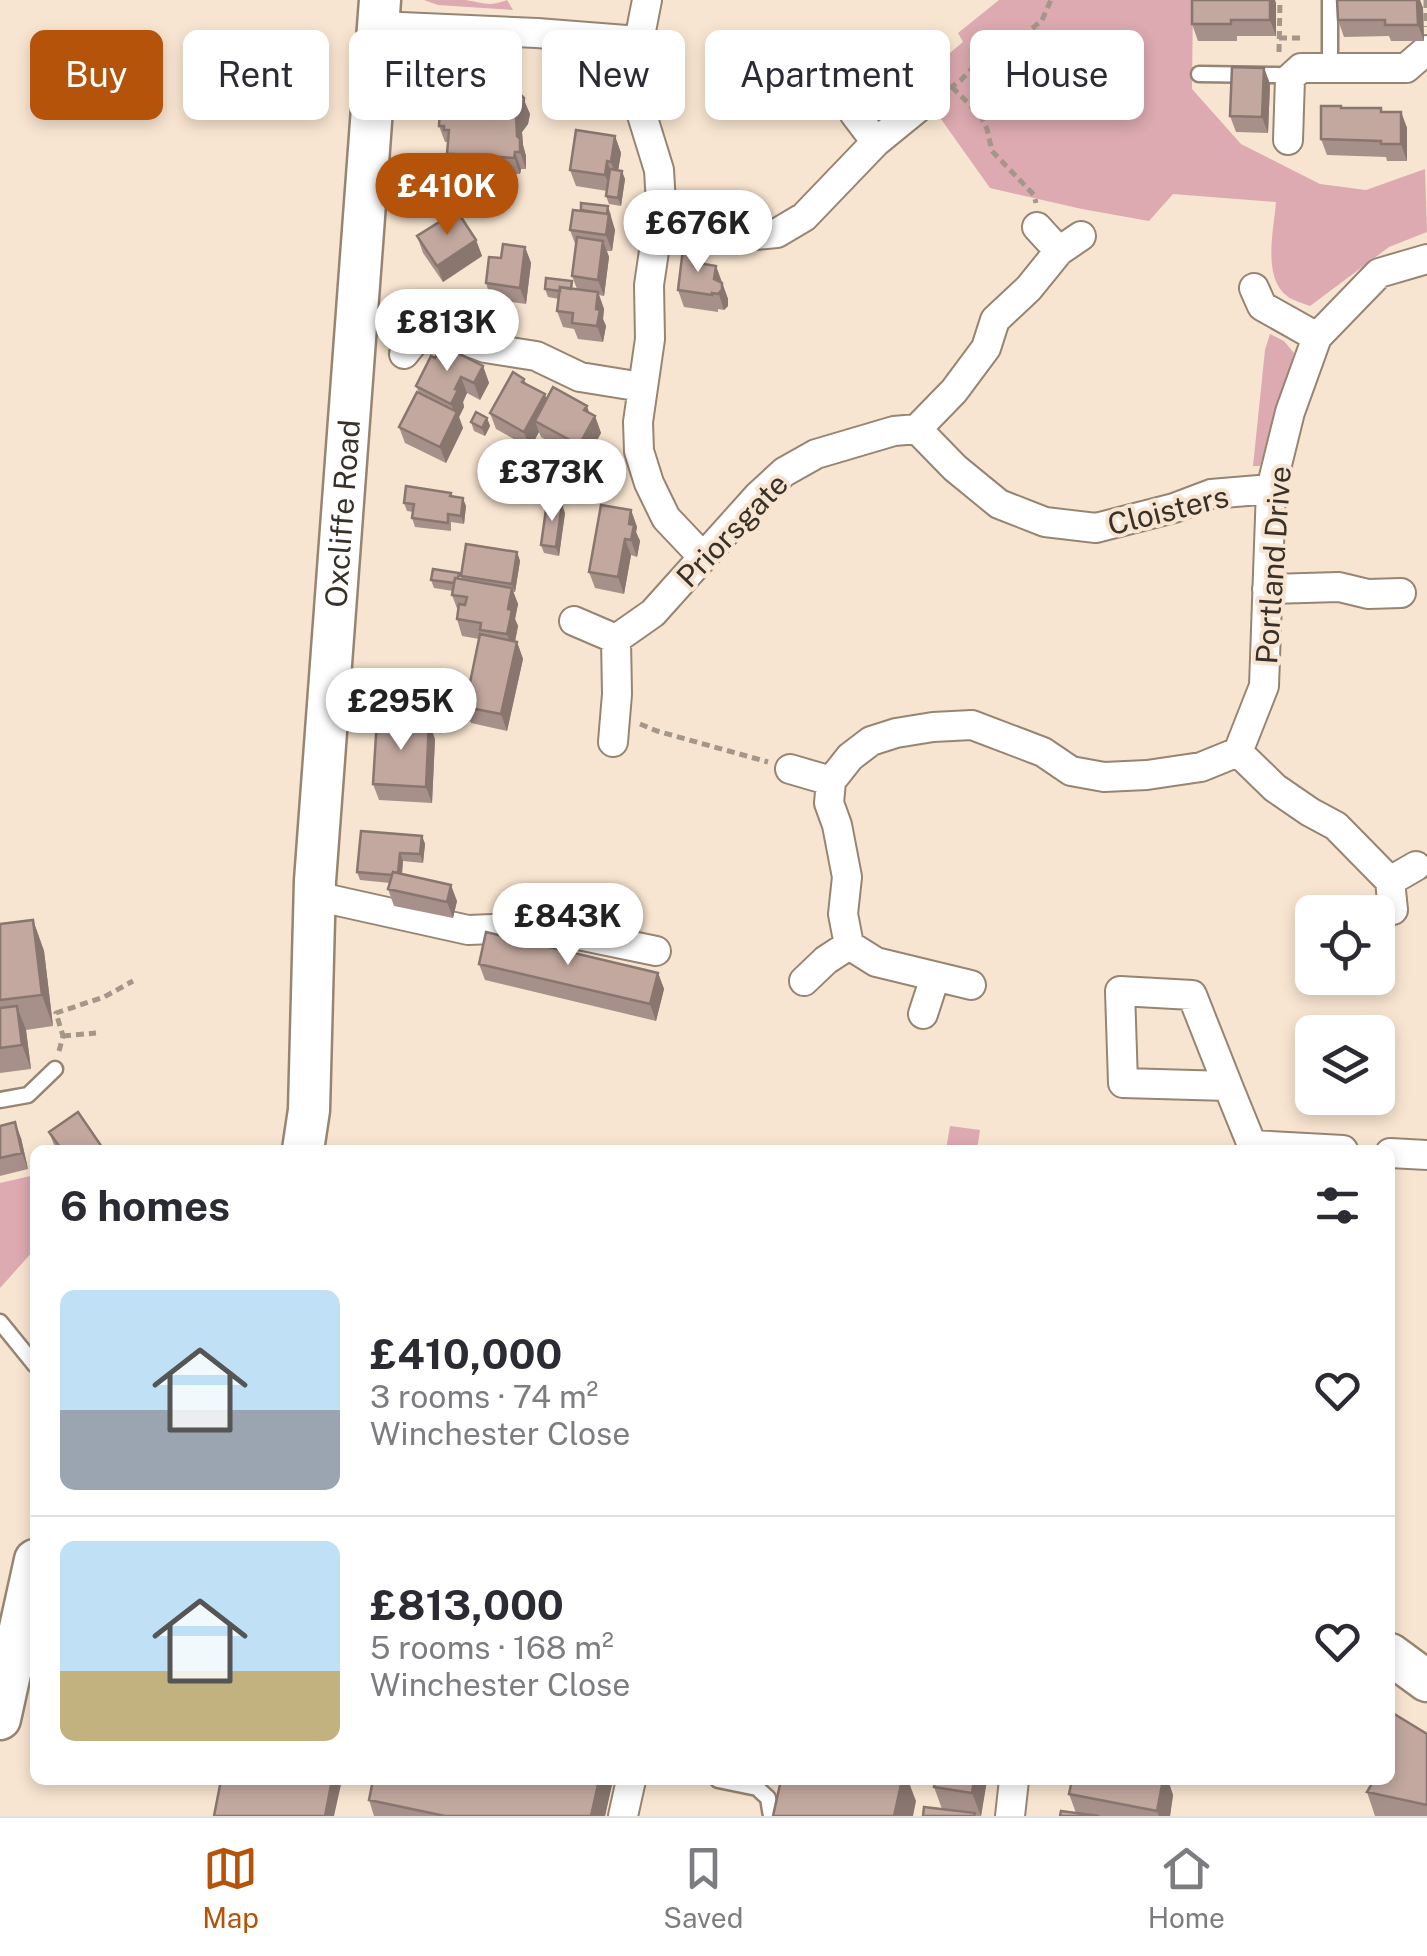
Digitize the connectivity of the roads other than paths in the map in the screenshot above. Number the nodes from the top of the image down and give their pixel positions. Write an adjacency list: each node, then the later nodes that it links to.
1 (646, 0): 4 (street)
2 (1330, 0): 7 (lane)
3 (379, 13): 5 (street); 36 (main road, Oxcliffe Road)
4 (641, 30)
5 (542, 33)
6 (1427, 50): 7 (street)
7 (1330, 68): 9 (street)
8 (1199, 74): 9 (lane)
9 (1284, 77): 13 (street)
10 (644, 120): 16 (street)
11 (859, 120): 14 (street)
12 (903, 120): 14 (street)
13 (1288, 140)
14 (876, 142): 16 (street)
15 (1037, 227): 22 (street)
16 (658, 231): 21 (street)
17 (1427, 259): 19 (street, Portland Drive)
18 (1256, 301): 19 (street)
19 (1317, 337): 23 (street, Portland Drive)
20 (404, 354): 21 (street)
21 (642, 387): 24 (street)
22 (918, 430): 23 (street, Cloisters); 24 (street, Priorsgate)
23 (1272, 490): 25 (street, Portland Drive)
24 (703, 556): 28 (street, Priorsgate)
25 (1267, 589): 26 (street); 30 (street, Portland Drive)
26 (1410, 590)
27 (574, 621): 28 (street)
28 (616, 639): 29 (street)
29 (621, 727)
30 (1238, 752): 32 (street); 34 (street)
31 (790, 769): 32 (street)
32 (831, 782): 37 (street)
33 (1416, 866): 34 (street)
34 (1390, 881): 35 (street)
35 (1391, 895)
36 (314, 896): 38 (street); 46 (main road, Oxcliffe Road)
37 (849, 945): 39 (street); 40 (street)
38 (656, 950)
39 (807, 970)
40 (935, 976): 41 (street); 42 (street)
41 (972, 986)
42 (923, 1014)
43 (55, 1069): 45 (lane)
44 (1228, 1086): 44 (street); 47 (street)
45 (0, 1100)
46 (304, 1145)
47 (1251, 1145)
48 (1395, 1153): 49 (street)
49 (1427, 1155)
50 (0, 1322): 51 (lane)
51 (30, 1359)
52 (30, 1583): 55 (main road)
53 (1395, 1658): 54 (main road)
54 (1427, 1681)
55 (0, 1719)
56 (630, 1785): 59 (street)
57 (742, 1785): 60 (lane)
58 (1013, 1785): 61 (street)
59 (624, 1816)
60 (771, 1816)
61 (1010, 1816)

